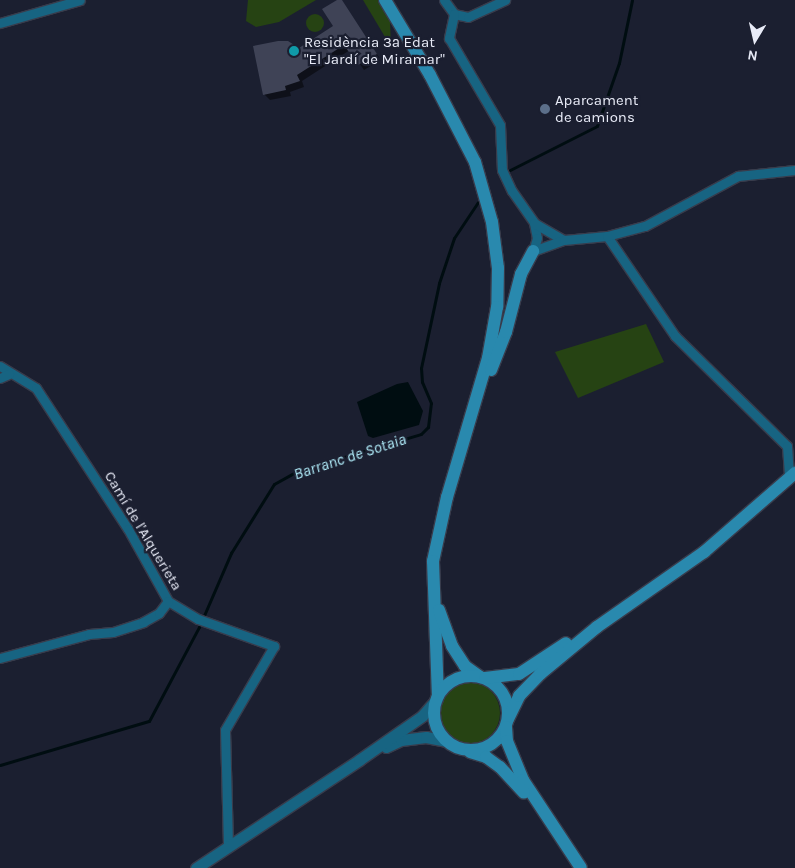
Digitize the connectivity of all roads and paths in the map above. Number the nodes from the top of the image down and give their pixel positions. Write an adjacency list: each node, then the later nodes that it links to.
1 (80, 0): 8 (street)
2 (385, 0): 7 (main road)
3 (392, 0): 7 (main road)
4 (444, 0): 6 (street)
5 (505, 0): 6 (street)
6 (454, 14): 9 (street)
7 (400, 20): 19 (main road)
8 (0, 23)
9 (500, 125): 10 (street); 12 (street)
10 (510, 129)
11 (795, 170): 13 (street)
12 (534, 223): 14 (street); 15 (street)
13 (607, 236): 14 (street); 20 (street)
14 (564, 240): 15 (street)
15 (533, 251): 19 (main road)
16 (0, 366): 17 (street, Camí de l'Alquerieta)
17 (9, 374): 18 (street); 22 (street, Camí de l'Alquerieta)
18 (0, 378)
19 (480, 389): 21 (main road)
20 (792, 476): 23 (main road)
21 (432, 588): 25 (main road); 26 (main road)
22 (168, 601): 24 (street); 32 (street, Camí de l'Alquerieta)
23 (597, 627): 25 (main road); 27 (main road)
24 (0, 658)
25 (482, 678): 26 (main road); 27 (main road)
26 (437, 698): 28 (main road); 30 (street)
27 (507, 723): 29 (main road); 31 (main road)
28 (446, 741): 29 (main road); 30 (street)
29 (465, 750): 31 (main road)
30 (359, 760): 32 (street)
31 (558, 836): 34 (main road)
32 (228, 845): 33 (street)
33 (196, 868)
34 (581, 868)

